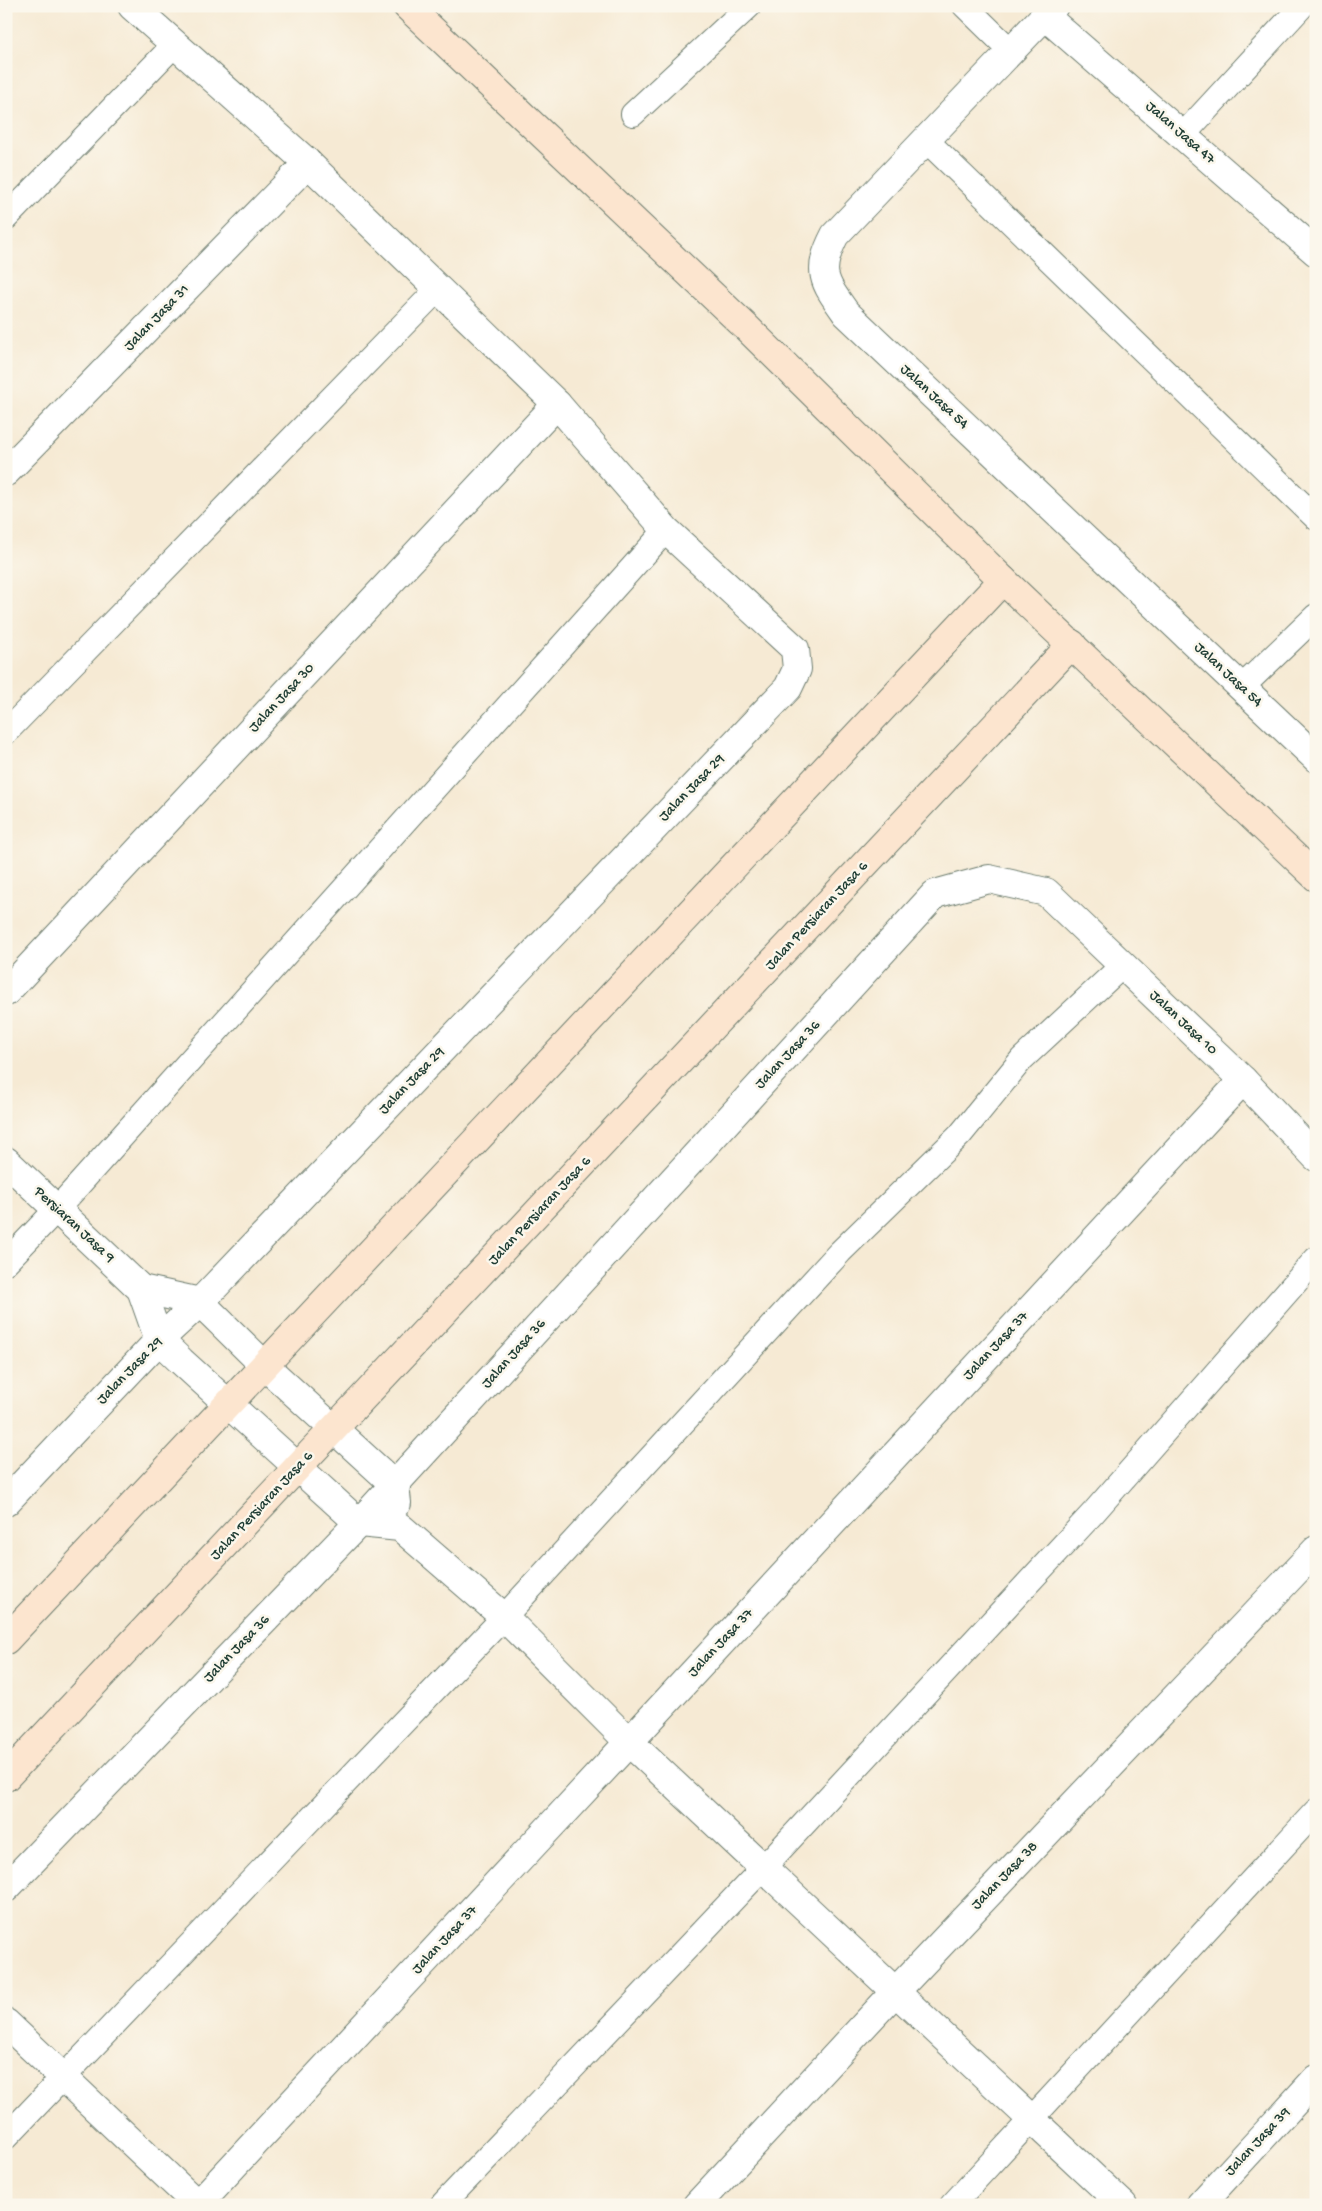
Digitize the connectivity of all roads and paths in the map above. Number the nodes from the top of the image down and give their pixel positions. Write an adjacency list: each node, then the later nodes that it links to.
1 (132, 6): 7 (street)
2 (407, 6): 20 (street)
3 (749, 6): 9 (lane)
4 (965, 6): 8 (lane)
5 (1302, 6): 10 (lane)
6 (1049, 11): 8 (street, Jalan Jasa 54); 10 (street, Jalan Jasa 47)
7 (176, 44): 12 (street); 13 (lane)
8 (1011, 51): 11 (street, Jalan Jasa 54)
9 (633, 114)
10 (1182, 135): 14 (street, Jalan Jasa 47)
11 (926, 140): 18 (lane); 23 (street, Jalan Jasa 54)
12 (308, 163): 15 (street); 17 (street, Jalan Jasa 31)
13 (6, 218)
14 (1316, 252)
15 (438, 288): 16 (street); 24 (lane)
16 (557, 404): 19 (street); 29 (street, Jalan Jasa 30)
17 (6, 472)
18 (1316, 518)
19 (666, 530): 33 (lane); 37 (street, Jalan Jasa 29)
20 (1003, 580): 22 (street); 39 (street)
21 (1316, 616): 23 (lane)
22 (1072, 644): 26 (street); 41 (street, Jalan Persiaran Jasa 6)
23 (1241, 688): 25 (street, Jalan Jasa 54)
24 (6, 732)
25 (1316, 758)
26 (1316, 877)
27 (1046, 892): 28 (street, Jalan Jasa 10); 43 (street, Jalan Jasa 36)
28 (1122, 966): 30 (street, Jalan Jasa 10); 48 (lane)
29 (6, 992)
30 (1243, 1080): 31 (street, Jalan Jasa 10); 50 (street, Jalan Jasa 37)
31 (1316, 1157)
32 (6, 1160): 33 (street, Persiaran Jasa 9)
33 (57, 1209): 35 (lane); 36 (street, Persiaran Jasa 9)
34 (1316, 1259): 53 (lane)
35 (6, 1262)
36 (142, 1289): 37 (street); 38 (street, Persiaran Jasa 9)
37 (200, 1302): 38 (street, Jalan Jasa 29); 39 (street)
38 (159, 1340): 40 (street, Persiaran Jasa 9); 44 (street, Jalan Jasa 29)
39 (266, 1366): 40 (street); 41 (street)
40 (229, 1405): 42 (street, Persiaran Jasa 9); 49 (street)
41 (334, 1430): 42 (street, Jalan Persiaran Jasa 6); 43 (street)
42 (298, 1468): 45 (street, Persiaran Jasa 9); 51 (street, Jalan Persiaran Jasa 6)
43 (394, 1485): 45 (street, Jalan Jasa 36); 46 (street)
44 (6, 1502)
45 (359, 1523): 46 (street); 54 (street, Jalan Jasa 36)
46 (400, 1527): 48 (street)
47 (1316, 1550): 55 (street, Jalan Jasa 38)
48 (504, 1617): 50 (street); 57 (lane)
49 (6, 1640)
50 (629, 1742): 53 (street); 61 (street, Jalan Jasa 37)
51 (6, 1777)
52 (1316, 1811): 59 (lane)
53 (763, 1868): 55 (street); 62 (lane)
54 (6, 1888)
55 (895, 1992): 59 (street); 63 (street, Jalan Jasa 38)
56 (6, 2023): 57 (street)
57 (65, 2077): 60 (lane); 61 (street)
58 (1316, 2079): 66 (street, Jalan Jasa 39)
59 (1032, 2120): 64 (lane); 65 (street)
60 (6, 2137)
61 (198, 2205)
62 (442, 2205)
63 (697, 2205)
64 (952, 2205)
65 (1123, 2205)
66 (1200, 2205)

